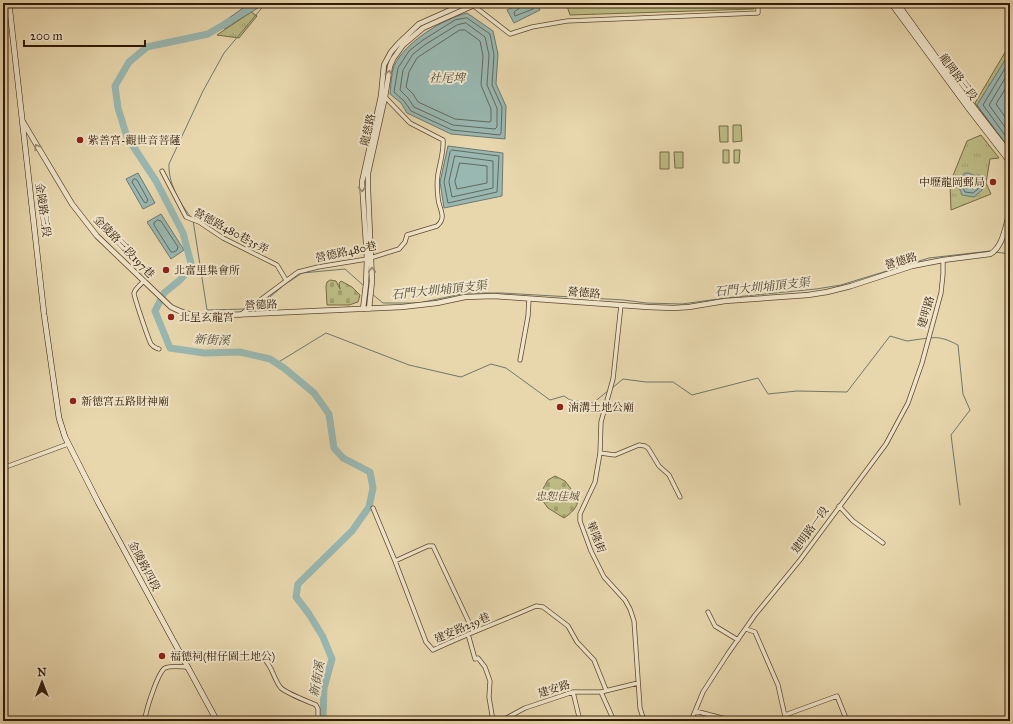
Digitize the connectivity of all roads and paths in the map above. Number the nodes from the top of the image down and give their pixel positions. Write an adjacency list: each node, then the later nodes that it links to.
1 (9, 3): 8 (main road, 金陵路三段)
2 (466, 3): 7 (street, 龍慈路)
3 (758, 3): 6 (street)
4 (891, 3): 10 (main road, 龍岡路三段)
5 (897, 3): 9 (main road, 龍岡路三段)
6 (473, 4): 7 (street, 龍慈路, one-way to 6)
7 (383, 96): 13 (street, 龍慈路); 13 (street, 營德路480巷); 14 (street, 龍慈路, one-way to 14)
8 (22, 121): 17 (street, 金陵路三段197巷, one-way to 8); 27 (main road, 金陵路三段)
9 (1010, 154)
10 (1010, 162)
11 (162, 171): 16 (street, 營德路480巷35弄)
12 (1010, 211): 15 (street, 營德路)
13 (372, 256): 14 (street, 營德路480巷); 22 (street, 龍慈路, one-way to 13)
14 (367, 259): 16 (street, 營德路480巷); 21 (street, 龍慈路)
15 (943, 260): 19 (street, 營德路); 24 (street, 建明路)
16 (286, 280): 23 (street, 營德路480巷)
17 (144, 281): 20 (street, 金陵路三段197巷); 25 (street)
18 (529, 299): 19 (street, 營德路); 22 (street, 營德路); 26 (street)
19 (621, 305): 29 (street, 華隆街)
20 (171, 307): 23 (street, 營德路)
21 (363, 309): 22 (street, 營德路); 23 (street, 營德路)
22 (369, 309)
23 (240, 315)
24 (927, 341): 32 (street, 建明路一段)
25 (159, 349)
26 (520, 360)
27 (59, 418): 28 (main road, 金陵路四段)
28 (68, 444): 30 (street); 42 (main road, 金陵路四段)
29 (600, 453): 31 (street); 43 (street, 華隆街)
30 (3, 468)
31 (680, 497)
32 (839, 506): 34 (street); 37 (street, 建明路一段)
33 (373, 508): 35 (street, 建安路239巷)
34 (883, 543)
35 (395, 561): 38 (street); 39 (street, 建安路239巷)
36 (708, 612): 40 (street)
37 (746, 629): 40 (street, 建明路一段); 48 (street)
38 (473, 632): 39 (street, 建安路239巷); 44 (street, 建安路239巷)
39 (468, 634): 52 (street)
40 (738, 640): 47 (street, 建明路一段)
41 (265, 660): 51 (street)
42 (188, 667): 49 (street); 50 (main road, 金陵路四段)
43 (638, 682): 44 (street, 建安路); 56 (street, 華隆街)
44 (606, 690): 46 (street, 建安路)
45 (573, 692): 46 (street, 建安路); 53 (street, 建安路); 54 (street)
46 (601, 692): 55 (street)
47 (695, 711): 57 (street, 建明路一段); 58 (street)
48 (785, 715): 59 (street); 60 (street)
49 (145, 721)
50 (217, 721)
51 (318, 721)
52 (493, 721)
53 (501, 721)
54 (580, 721)
55 (614, 721)
56 (644, 721)
57 (691, 721)
58 (734, 721)
59 (786, 721)
60 (847, 721)

